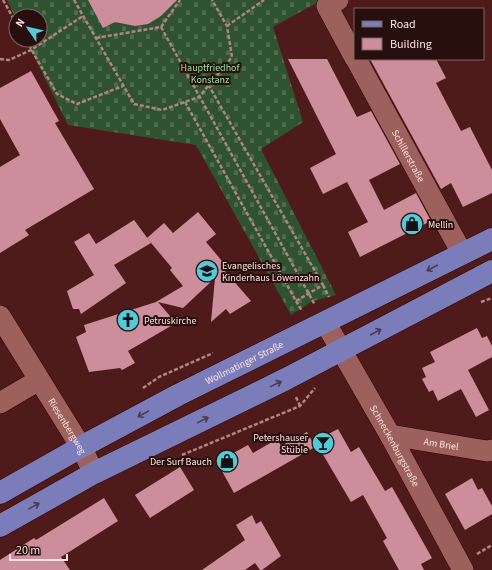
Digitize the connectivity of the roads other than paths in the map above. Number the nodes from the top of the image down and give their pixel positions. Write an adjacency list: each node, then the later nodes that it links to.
1 (338, 0): 2 (street, Schillerstraße)
2 (354, 56)
3 (356, 60): 5 (street, Schillerstraße)
4 (492, 239): 5 (main road, Wollmatinger Straße)
5 (462, 253): 7 (main road, Wollmatinger Straße, one-way to 7)
6 (492, 271): 9 (main road, one-way to 6)
7 (325, 322): 9 (street, Schneckenburgstraße); 13 (main road, Wollmatinger Straße, one-way to 13)
8 (3, 326): 10 (street, Riesenbergweg)
9 (341, 350): 12 (street, Schneckenburgstraße); 15 (main road, one-way to 9)
10 (39, 380): 11 (street); 13 (street, Riesenbergweg)
11 (0, 403)
12 (390, 435): 14 (street, Am Briel); 18 (street, Schneckenburgstraße)
13 (81, 447): 15 (street, Riesenbergweg); 16 (main road, Wollmatinger Straße)
14 (492, 450)
15 (94, 473): 17 (main road, one-way to 15)
16 (0, 493)
17 (0, 526)
18 (463, 570)

